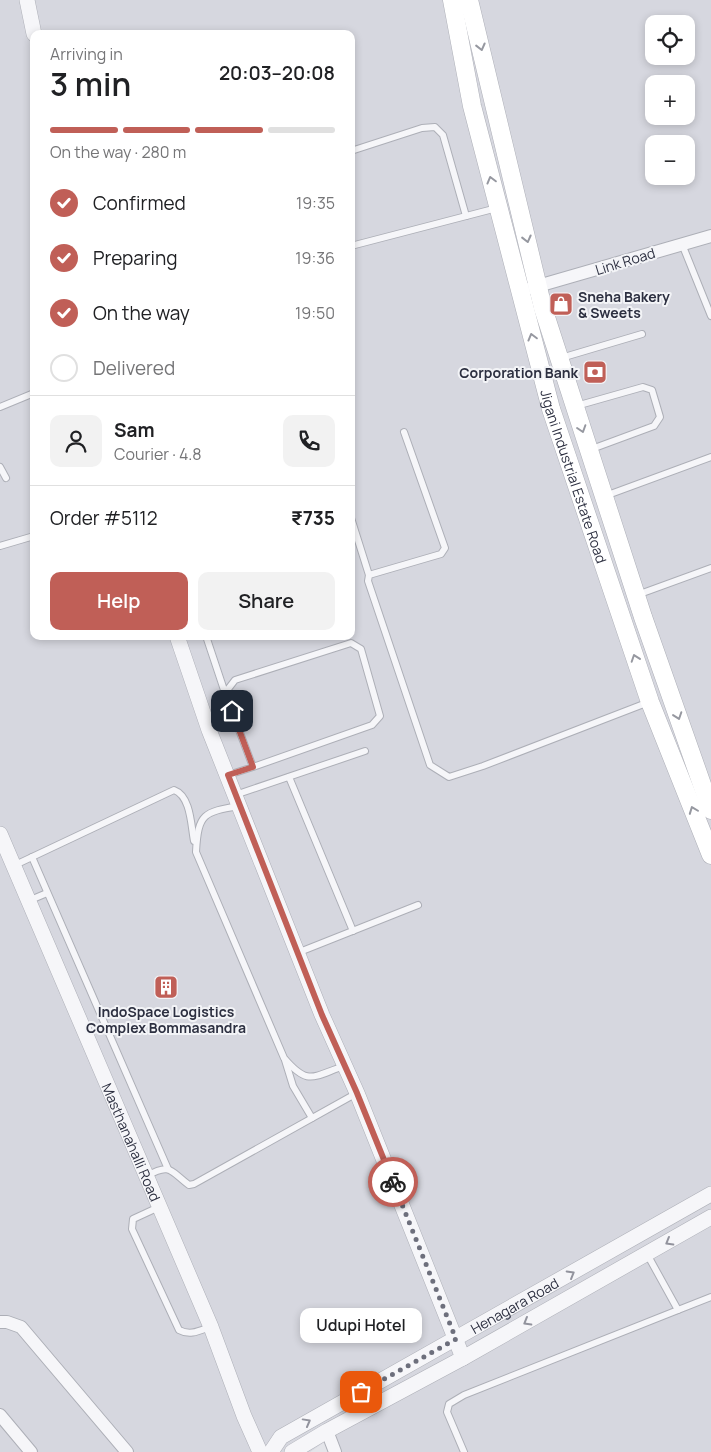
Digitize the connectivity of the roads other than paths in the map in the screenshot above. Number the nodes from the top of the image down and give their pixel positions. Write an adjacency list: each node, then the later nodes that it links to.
1 (27, 0): 4 (street)
2 (452, 0): 6 (main road, Jigani Industrial Estate Road, one-way to 2)
3 (469, 0): 11 (main road, Jigani Industrial Estate Road, one-way to 11)
4 (33, 30)
5 (355, 150): 7 (lane)
6 (498, 207): 7 (lane); 12 (main road, Jigani Industrial Estate Road)
7 (466, 216): 10 (lane)
8 (711, 236): 9 (street, Link Road)
9 (682, 244): 11 (street, Link Road); 13 (lane)
10 (355, 245)
11 (538, 287): 12 (street, Link Road); 15 (main road, Jigani Industrial Estate Road)
12 (520, 291): 34 (main road, Jigani Industrial Estate Road, one-way to 12)
13 (711, 316)
14 (642, 334): 15 (lane)
15 (560, 359): 17 (main road, Jigani Industrial Estate Road)
16 (30, 395): 18 (lane)
17 (575, 406): 20 (main road, Jigani Industrial Estate Road, one-way to 20); 20 (lane)
18 (0, 407)
19 (404, 432): 29 (lane)
20 (589, 450): 24 (main road, Jigani Industrial Estate Road)
21 (711, 457): 24 (lane)
22 (0, 467): 23 (lane)
23 (6, 478)
24 (604, 496): 30 (main road, Jigani Industrial Estate Road)
25 (355, 531): 29 (lane)
26 (30, 537): 27 (lane)
27 (0, 546)
28 (711, 568): 30 (lane)
29 (369, 575): 34 (lane)
30 (636, 596): 40 (main road, Jigani Industrial Estate Road, one-way to 40)
31 (179, 640): 37 (street)
32 (207, 640): 33 (lane)
33 (224, 692): 36 (lane); 36 (lane)
34 (650, 702): 43 (main road, Jigani Industrial Estate Road, one-way to 34)
35 (365, 751): 38 (lane)
36 (253, 767): 37 (lane)
37 (228, 775): 39 (street)
38 (289, 777): 39 (lane); 49 (lane)
39 (237, 800): 42 (lane); 50 (street)
40 (711, 810)
41 (0, 834): 45 (street, Masthanahalli Road)
42 (196, 852): 44 (lane); 51 (lane)
43 (711, 855)
44 (32, 858): 45 (lane); 46 (lane)
45 (13, 866): 47 (street, Masthanahalli Road)
46 (47, 893): 47 (lane); 55 (lane)
47 (28, 901): 56 (street, Masthanahalli Road)
48 (418, 905): 49 (lane)
49 (353, 931): 50 (lane)
50 (297, 952): 52 (street)
51 (284, 1058): 52 (lane); 54 (lane)
52 (345, 1066): 53 (street)
53 (357, 1093): 54 (lane); 65 (street)
54 (312, 1118): 55 (lane)
55 (168, 1169): 56 (lane)
56 (146, 1177): 58 (street, Masthanahalli Road)
57 (711, 1194): 65 (street, Henagara Road, one-way to 57)
58 (159, 1207): 64 (street, Masthanahalli Road); 64 (lane)
59 (711, 1217): 60 (street, Henagara Road, one-way to 60)
60 (647, 1254): 62 (lane); 66 (street, Henagara Road, one-way to 66)
61 (711, 1297): 62 (lane)
62 (678, 1310): 75 (lane)
63 (0, 1322): 70 (street)
64 (212, 1327): 71 (street, Masthanahalli Road)
65 (456, 1339): 66 (street); 72 (street, Henagara Road, one-way to 65)
66 (463, 1358): 68 (street, Henagara Road)
67 (0, 1415): 69 (street)
68 (326, 1431): 73 (street, Henagara Road); 74 (street)
69 (31, 1452)
70 (127, 1452)
71 (260, 1452)
72 (271, 1452)
73 (292, 1452)
74 (336, 1452)
75 (464, 1452)

